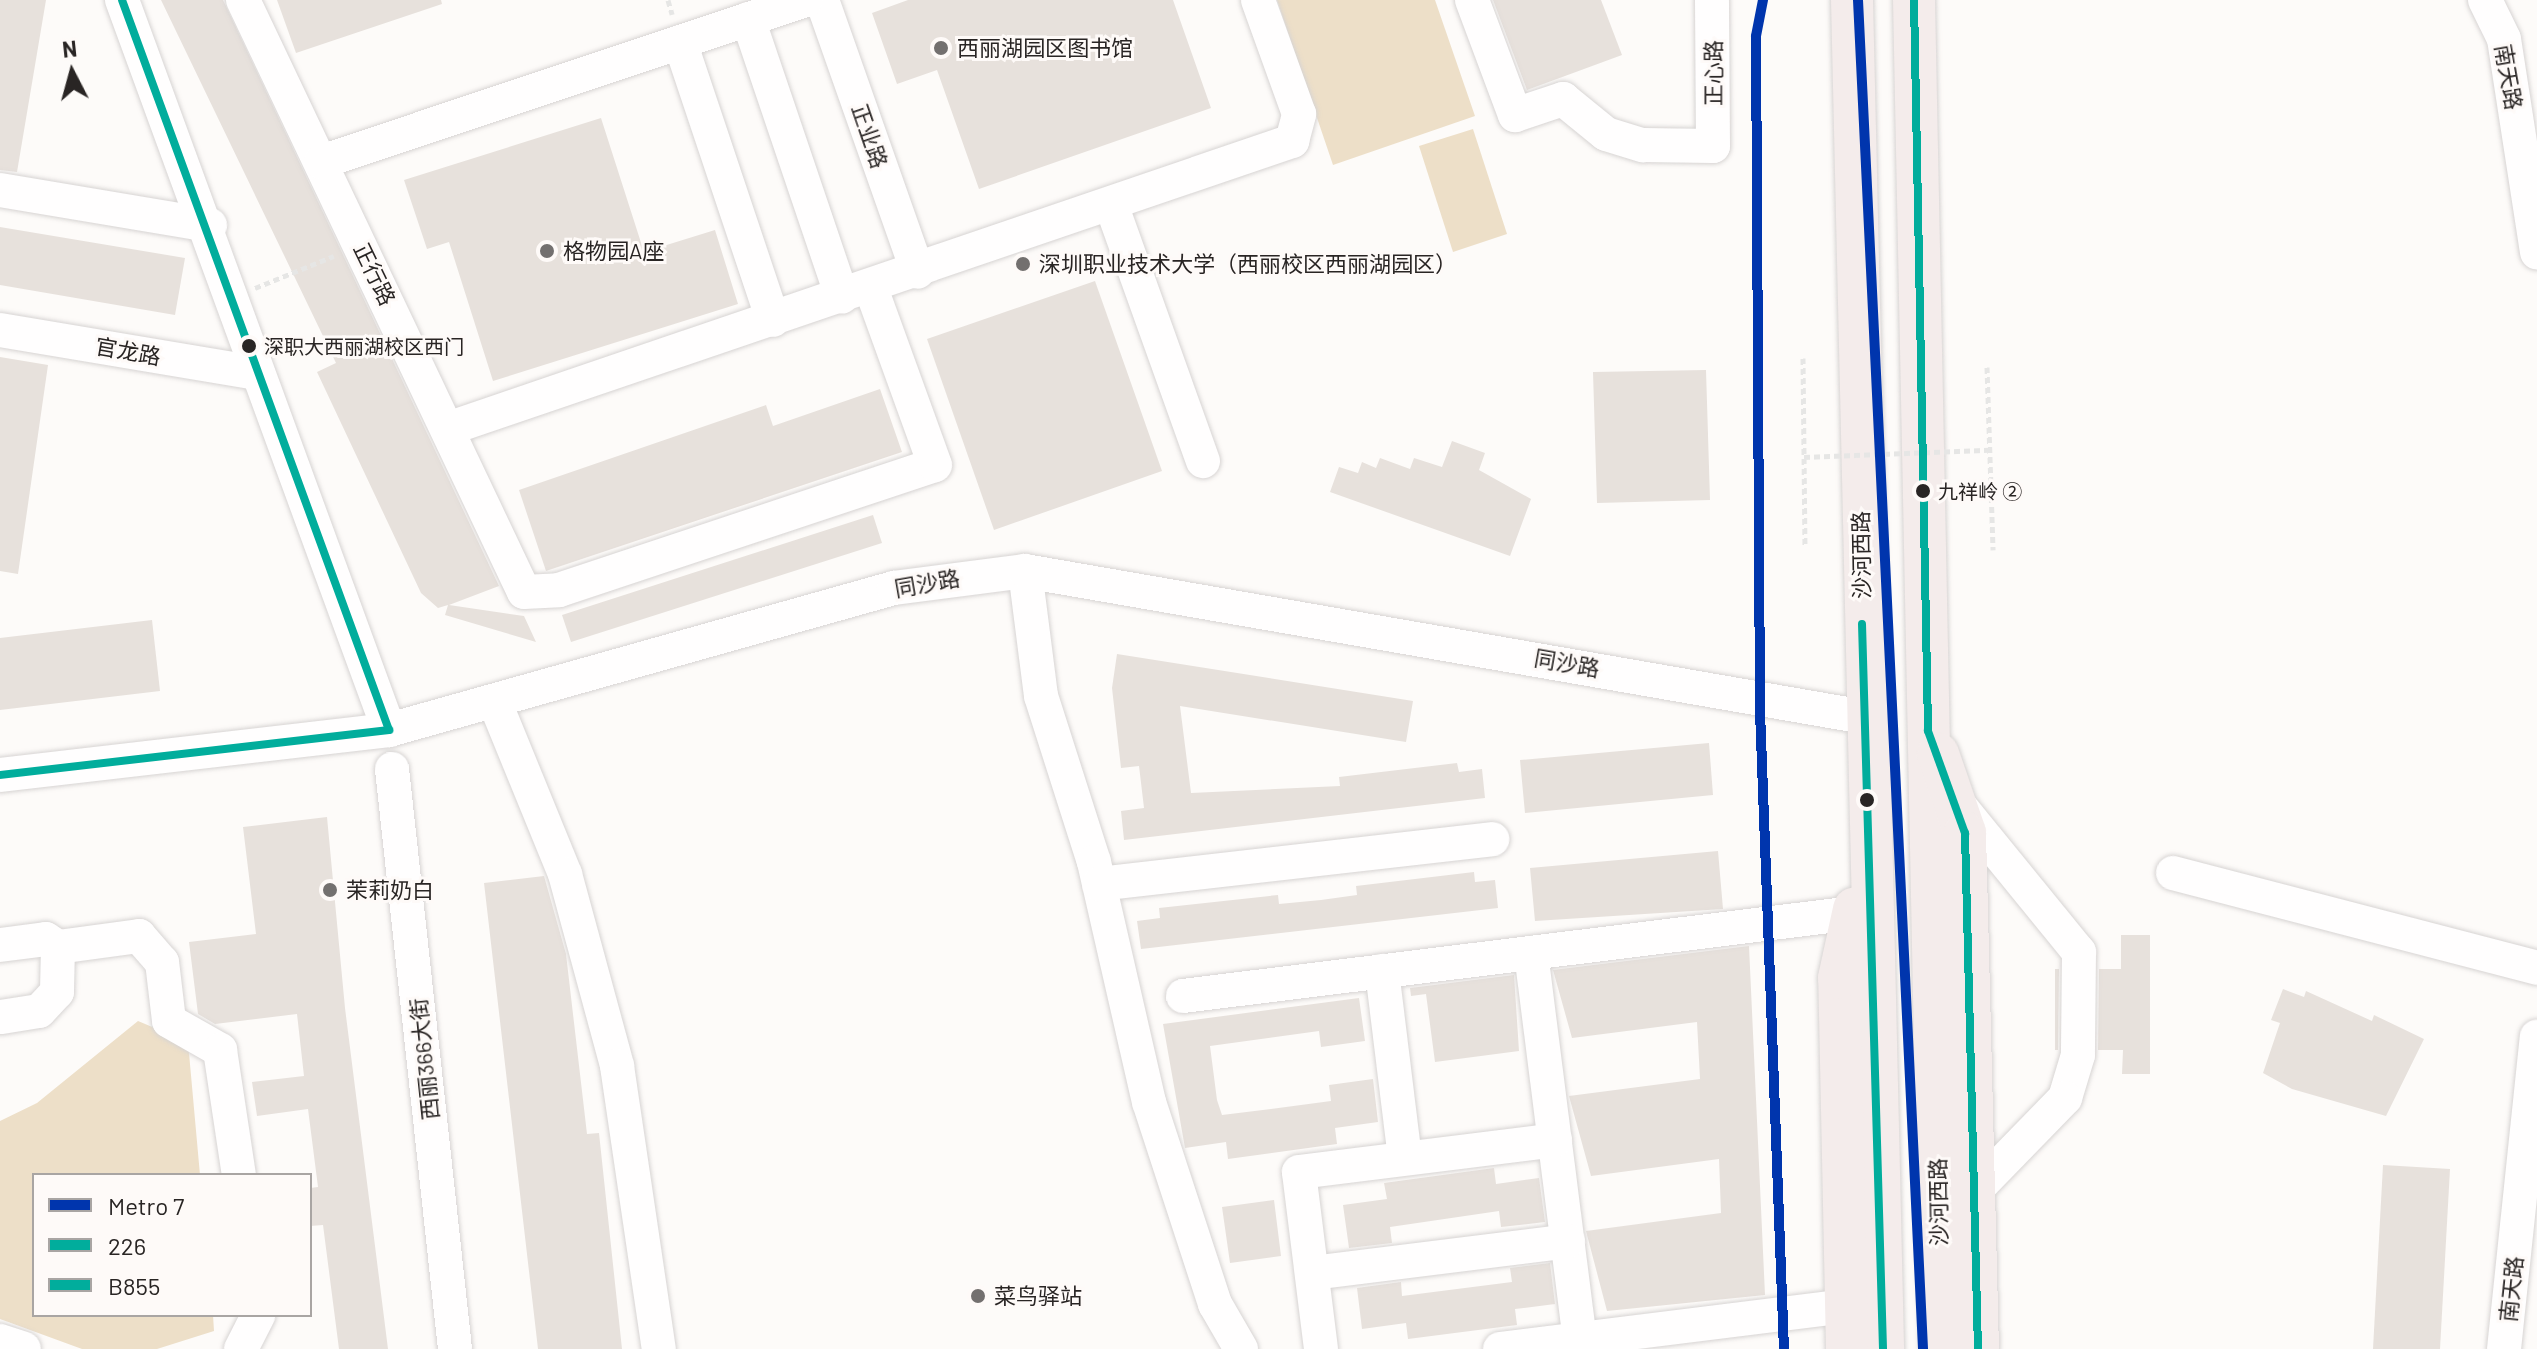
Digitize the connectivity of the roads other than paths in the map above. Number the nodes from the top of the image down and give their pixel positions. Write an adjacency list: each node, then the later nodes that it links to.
1 (122, 0): 16 (street)
2 (243, 0): 13 (street, 正行路)
3 (806, 0): 11 (street)
4 (822, 0): 18 (street, 正业路)
5 (1258, 0): 15 (street)
6 (1472, 0): 7 (street, 正心路)
7 (1712, 0)
8 (1852, 0): 27 (main road, 沙河西路)
9 (1914, 0): 29 (main road, 沙河西路)
10 (2485, 0): 17 (street, 南天路)
11 (748, 19): 12 (street); 19 (street)
12 (680, 42): 13 (street); 20 (street)
13 (321, 162): 23 (street, 正行路)
14 (0, 190): 16 (street)
15 (1112, 207): 18 (street); 24 (street)
16 (210, 225): 22 (street)
17 (2537, 252)
18 (918, 272): 19 (street)
19 (856, 293): 20 (street); 23 (street, 正行路)
20 (773, 320): 23 (street)
21 (0, 330): 22 (street, 官龙路)
22 (256, 373): 28 (street)
23 (450, 428)
24 (1203, 461)
25 (1025, 571): 26 (street, 同沙路); 27 (street, 同沙路); 36 (street)
26 (496, 705): 28 (street, 同沙路); 60 (street)
27 (1864, 717): 34 (main road, 沙河西路)
28 (389, 730): 31 (street, 同沙路)
29 (1928, 731): 32 (main road); 50 (main road, 沙河西路)
30 (392, 769): 59 (street, 西丽366大街)
31 (0, 775)
32 (1959, 805): 49 (main road); 49 (street)
33 (1492, 839): 36 (street)
34 (1868, 845): 37 (main road); 65 (main road, 沙河西路)
35 (2173, 873): 41 (street)
36 (1099, 884): 61 (street)
37 (1853, 913): 40 (street); 53 (main road)
38 (0, 945): 39 (street)
39 (58, 947): 44 (street); 48 (street)
40 (1531, 953): 42 (street); 46 (street)
41 (2537, 968)
42 (1382, 971): 43 (street); 47 (street)
43 (1183, 996)
44 (0, 1017)
45 (2537, 1037): 68 (street, 南天路)
46 (1555, 1140): 47 (street); 51 (street)
47 (1405, 1158): 52 (street)
48 (239, 1173)
49 (1974, 1192): 50 (street); 67 (main road)
50 (1938, 1228): 66 (main road, 沙河西路)
51 (1568, 1241): 52 (street); 55 (street)
52 (1312, 1273): 62 (street)
53 (1846, 1306): 55 (street); 64 (main road)
54 (257, 1317): 58 (street)
55 (1580, 1339): 63 (street)
56 (0, 1341): 57 (street)
57 (24, 1349)
58 (241, 1349)
59 (455, 1349)
60 (659, 1349)
61 (1241, 1349)
62 (1321, 1349)
63 (1500, 1349)
64 (1847, 1349)
65 (1883, 1349)
66 (1941, 1349)
67 (1978, 1349)
68 (2504, 1349)

